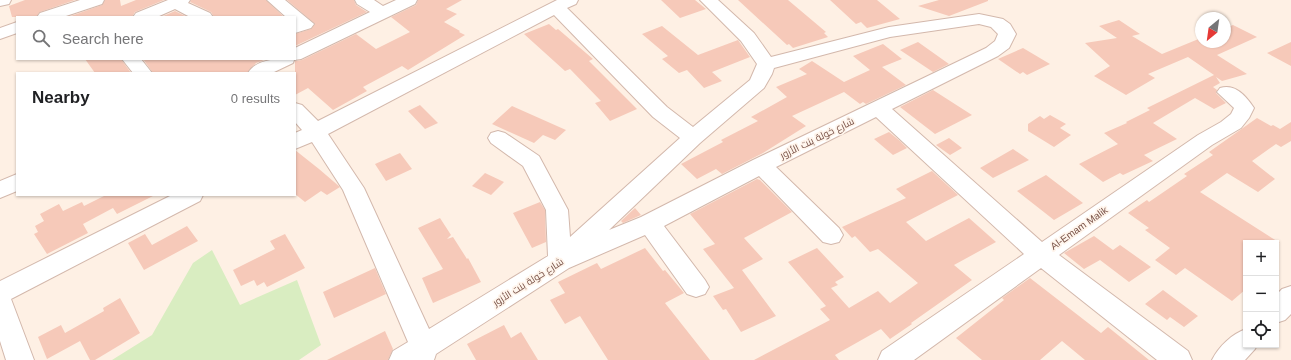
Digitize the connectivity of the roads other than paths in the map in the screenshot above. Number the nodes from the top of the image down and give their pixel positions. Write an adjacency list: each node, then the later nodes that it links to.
1 (3, 0): 7 (street)
2 (96, 0): 11 (street)
3 (275, 0): 14 (street)
4 (363, 0): 10 (street)
5 (409, 0): 10 (street)
6 (708, 0): 20 (street)
7 (0, 1)
8 (178, 2): 12 (street); 13 (street)
9 (563, 3): 26 (street); 28 (street)
10 (382, 13): 17 (street)
11 (49, 16)
12 (144, 16)
13 (202, 16)
14 (295, 16)
15 (296, 17): 16 (street)
16 (296, 28)
17 (296, 55)
18 (132, 60): 21 (street)
19 (284, 60): 22 (street)
20 (766, 64): 24 (street, شارع خولة بنت الأزور); 28 (street)
21 (141, 72)
22 (260, 72)
23 (1227, 92): 36 (street, Al-Emam Malik)
24 (878, 108): 30 (street, شارع خولة بنت الأزور); 36 (street)
25 (296, 111): 26 (street)
26 (316, 132): 29 (street); 44 (street)
27 (498, 138): 37 (street)
28 (693, 138): 37 (street)
29 (296, 142)
30 (761, 165): 34 (street, شارع خولة بنت الأزور); 35 (street)
31 (16, 182): 32 (street)
32 (0, 190)
33 (190, 196): 39 (street)
34 (649, 223): 37 (street, شارع خولة بنت الأزور); 38 (street)
35 (831, 235)
36 (1040, 254): 46 (street, Al-Emam Malik); 47 (street)
37 (560, 261): 44 (street, شارع خولة بنت الأزور)
38 (696, 287)
39 (0, 293)
40 (1291, 297): 42 (street)
41 (0, 302): 45 (street)
42 (1279, 309)
43 (1243, 344): 48 (street)
44 (416, 356)
45 (20, 360)
46 (892, 360)
47 (1178, 360)
48 (1226, 360)

